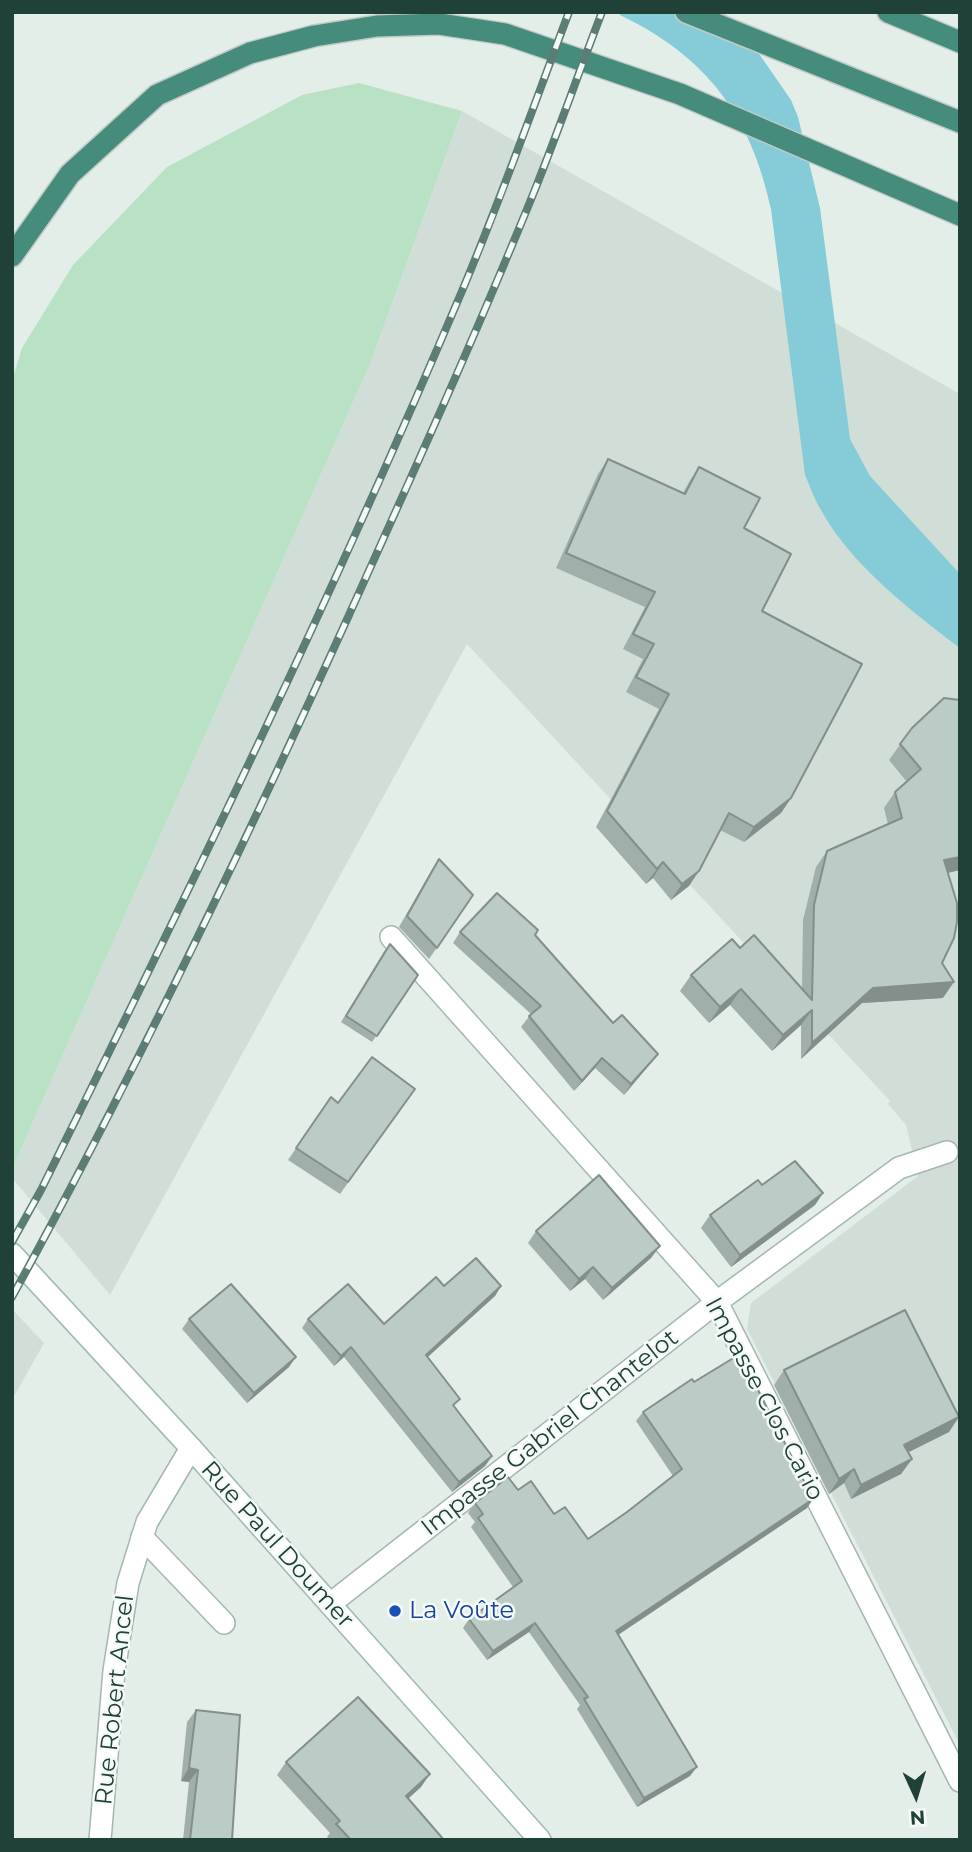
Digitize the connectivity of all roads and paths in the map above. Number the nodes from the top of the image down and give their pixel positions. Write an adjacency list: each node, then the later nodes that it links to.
1 (686, 12): 4 (highway)
2 (888, 12): 3 (highway)
3 (960, 42)
4 (960, 122)
5 (960, 215): 6 (highway)
6 (12, 256)
7 (391, 937): 10 (street, Impasse Clos Cario)
8 (947, 1152): 10 (street, Impasse Gabriel Chantelot)
9 (12, 1254): 11 (street, Rue Paul Doumer)
10 (717, 1302): 13 (street, Impasse Gabriel Chantelot); 15 (street, Impasse Clos Cario)
11 (191, 1448): 12 (street, Rue Robert Ancel); 13 (street, Rue Paul Doumer)
12 (142, 1537): 14 (street); 16 (street, Rue Robert Ancel)
13 (330, 1604): 17 (street, Rue Paul Doumer)
14 (224, 1623)
15 (960, 1781)
16 (100, 1840)
17 (540, 1840)

